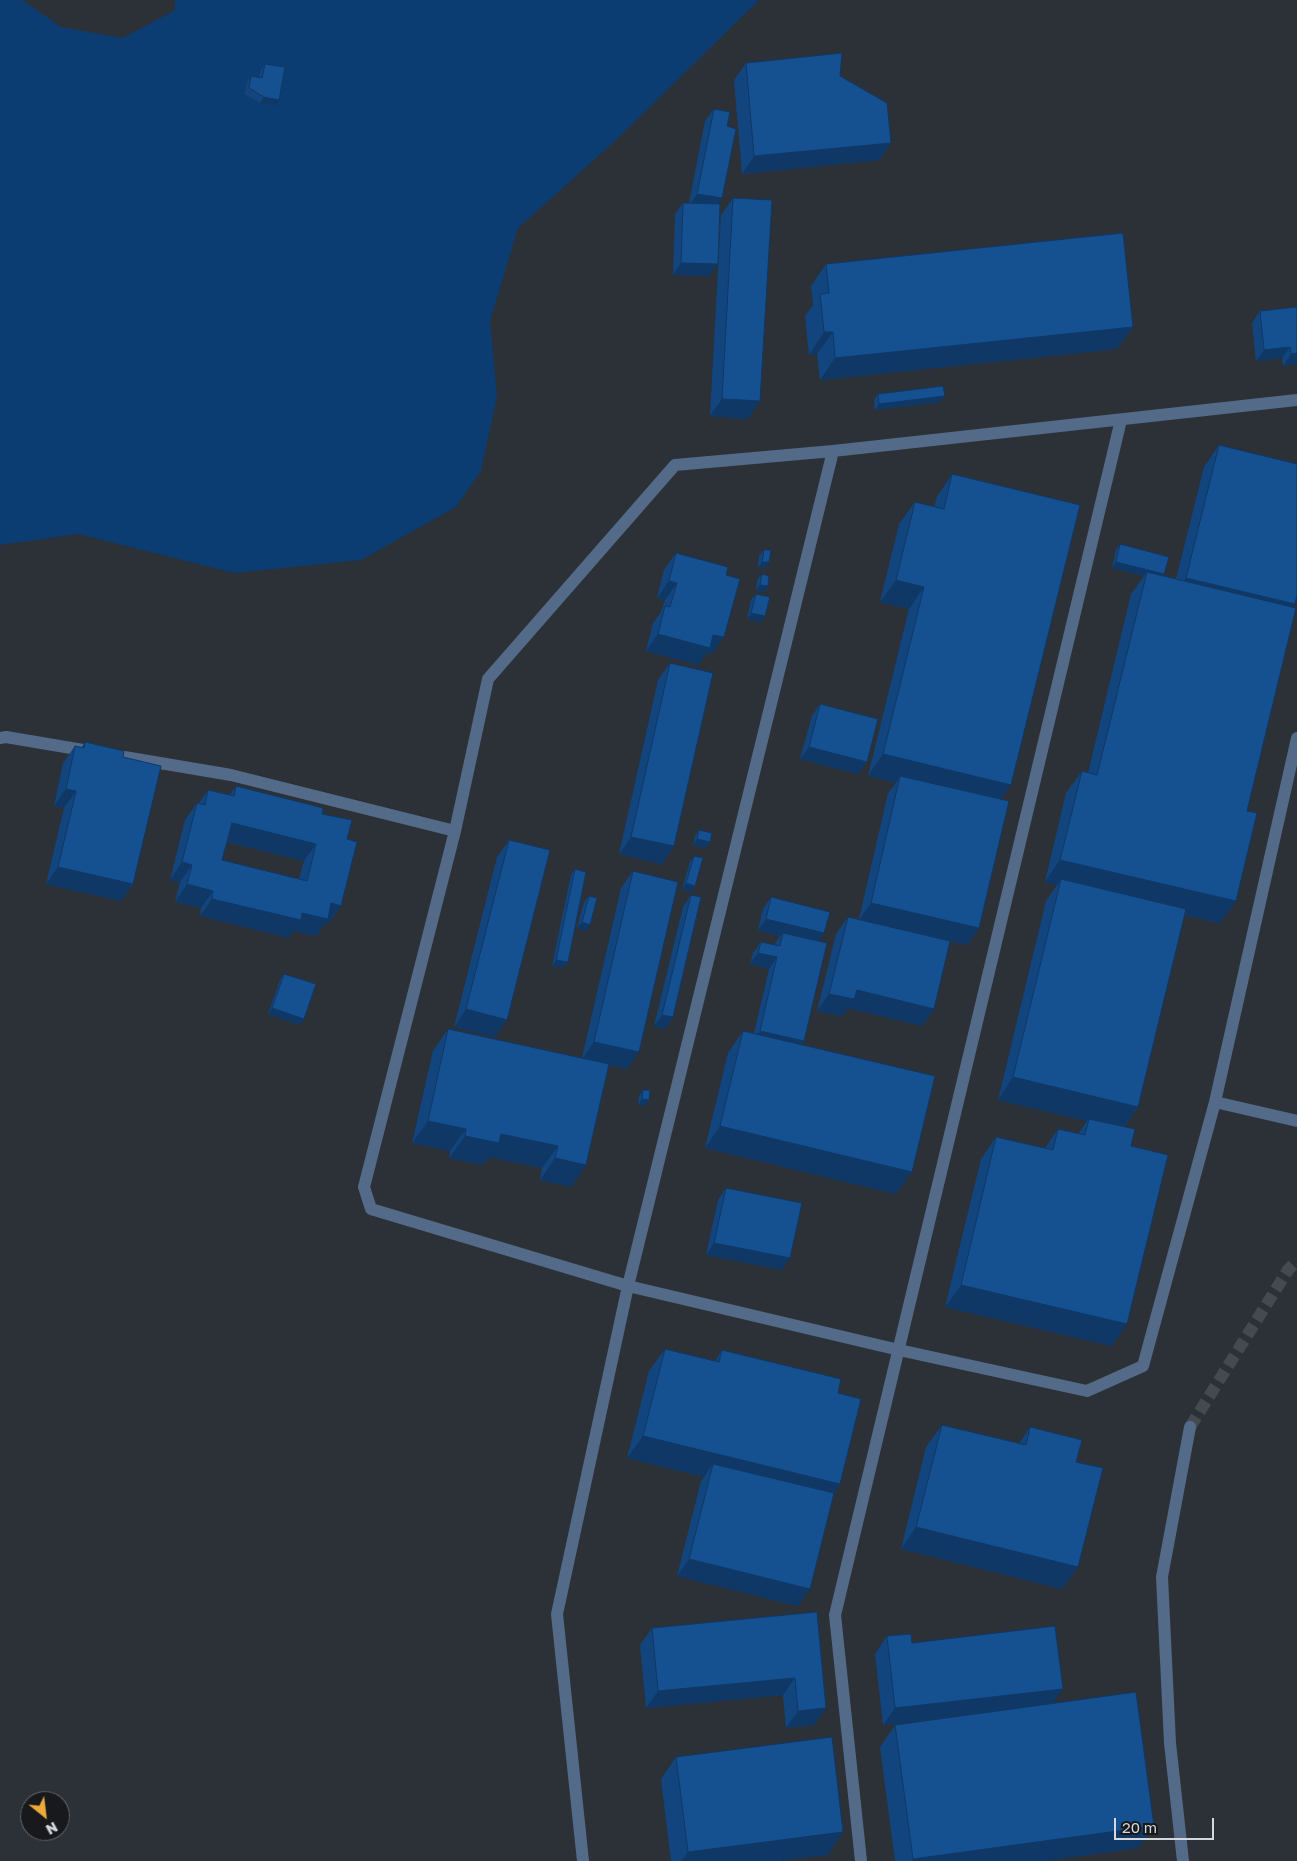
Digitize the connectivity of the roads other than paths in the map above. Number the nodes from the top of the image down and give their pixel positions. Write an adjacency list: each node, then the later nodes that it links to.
1 (1297, 400): 2 (street)
2 (1121, 420): 3 (street); 10 (street)
3 (833, 451): 6 (street); 9 (street)
4 (0, 738): 6 (street)
5 (1297, 738): 7 (street)
6 (455, 831): 9 (street)
7 (1214, 1102): 8 (street); 10 (street)
8 (1297, 1120)
9 (628, 1286): 10 (street); 12 (street)
10 (899, 1350): 13 (street)
11 (1190, 1427): 14 (street)
12 (583, 1861)
13 (861, 1861)
14 (1183, 1861)

